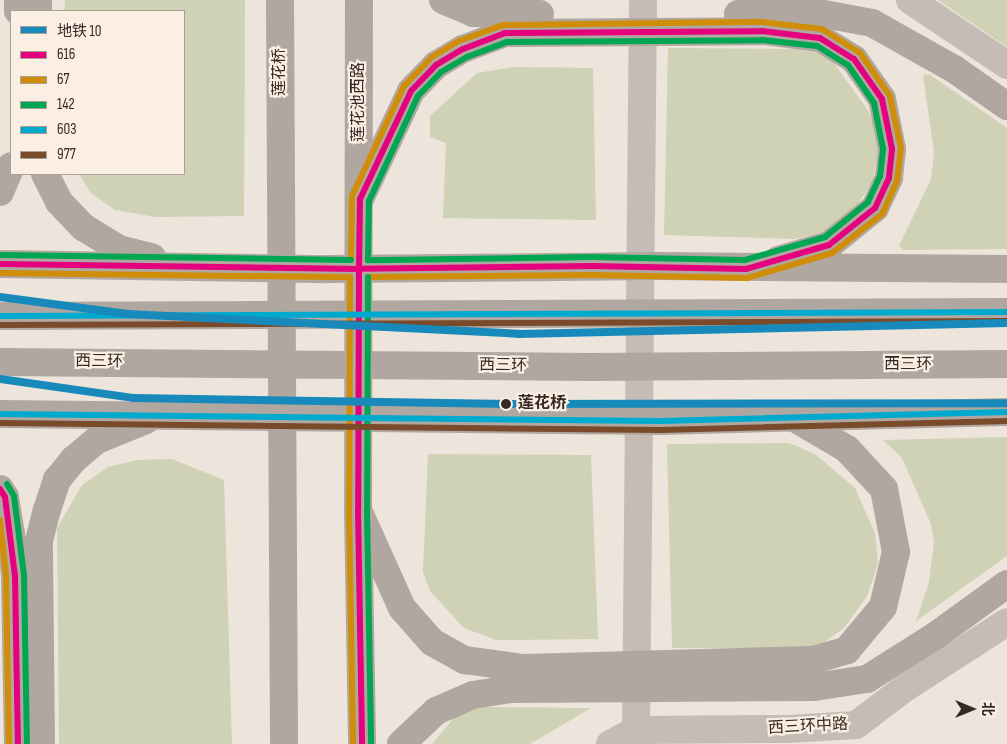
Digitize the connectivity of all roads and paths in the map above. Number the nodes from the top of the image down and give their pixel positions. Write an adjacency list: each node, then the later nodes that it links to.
1 (280, 0): 33 (highway, 莲花桥)
2 (359, 0): 12 (highway, 莲花池西路)
3 (443, 0): 6 (highway)
4 (643, 0): 30 (street)
5 (910, 0): 7 (street)
6 (676, 23): 8 (highway); 12 (highway); 15 (highway)
7 (1007, 65)
8 (1007, 106)
9 (10, 168): 11 (highway)
10 (46, 175): 14 (highway)
11 (0, 192)
12 (360, 199): 26 (highway, 莲花池西路)
13 (0, 264): 14 (highway)
14 (195, 267): 15 (highway)
15 (746, 268): 16 (highway)
16 (1007, 269)
17 (1007, 312): 18 (highway)
18 (0, 316)
19 (0, 362): 20 (highway, 西三环)
20 (1007, 364)
21 (1007, 412): 24 (highway)
22 (0, 414): 23 (highway)
23 (155, 416): 24 (highway); 32 (highway)
24 (791, 416): 29 (highway)
25 (0, 489): 31 (highway)
26 (358, 510): 29 (highway); 34 (highway, 莲花池西路)
27 (1007, 584): 29 (highway)
28 (1007, 622): 30 (street, 西三环中路)
29 (700, 676): 35 (highway)
30 (636, 730): 36 (street, 西三环中路)
31 (18, 744)
32 (41, 744)
33 (284, 744)
34 (362, 744)
35 (401, 744)
36 (610, 744)

